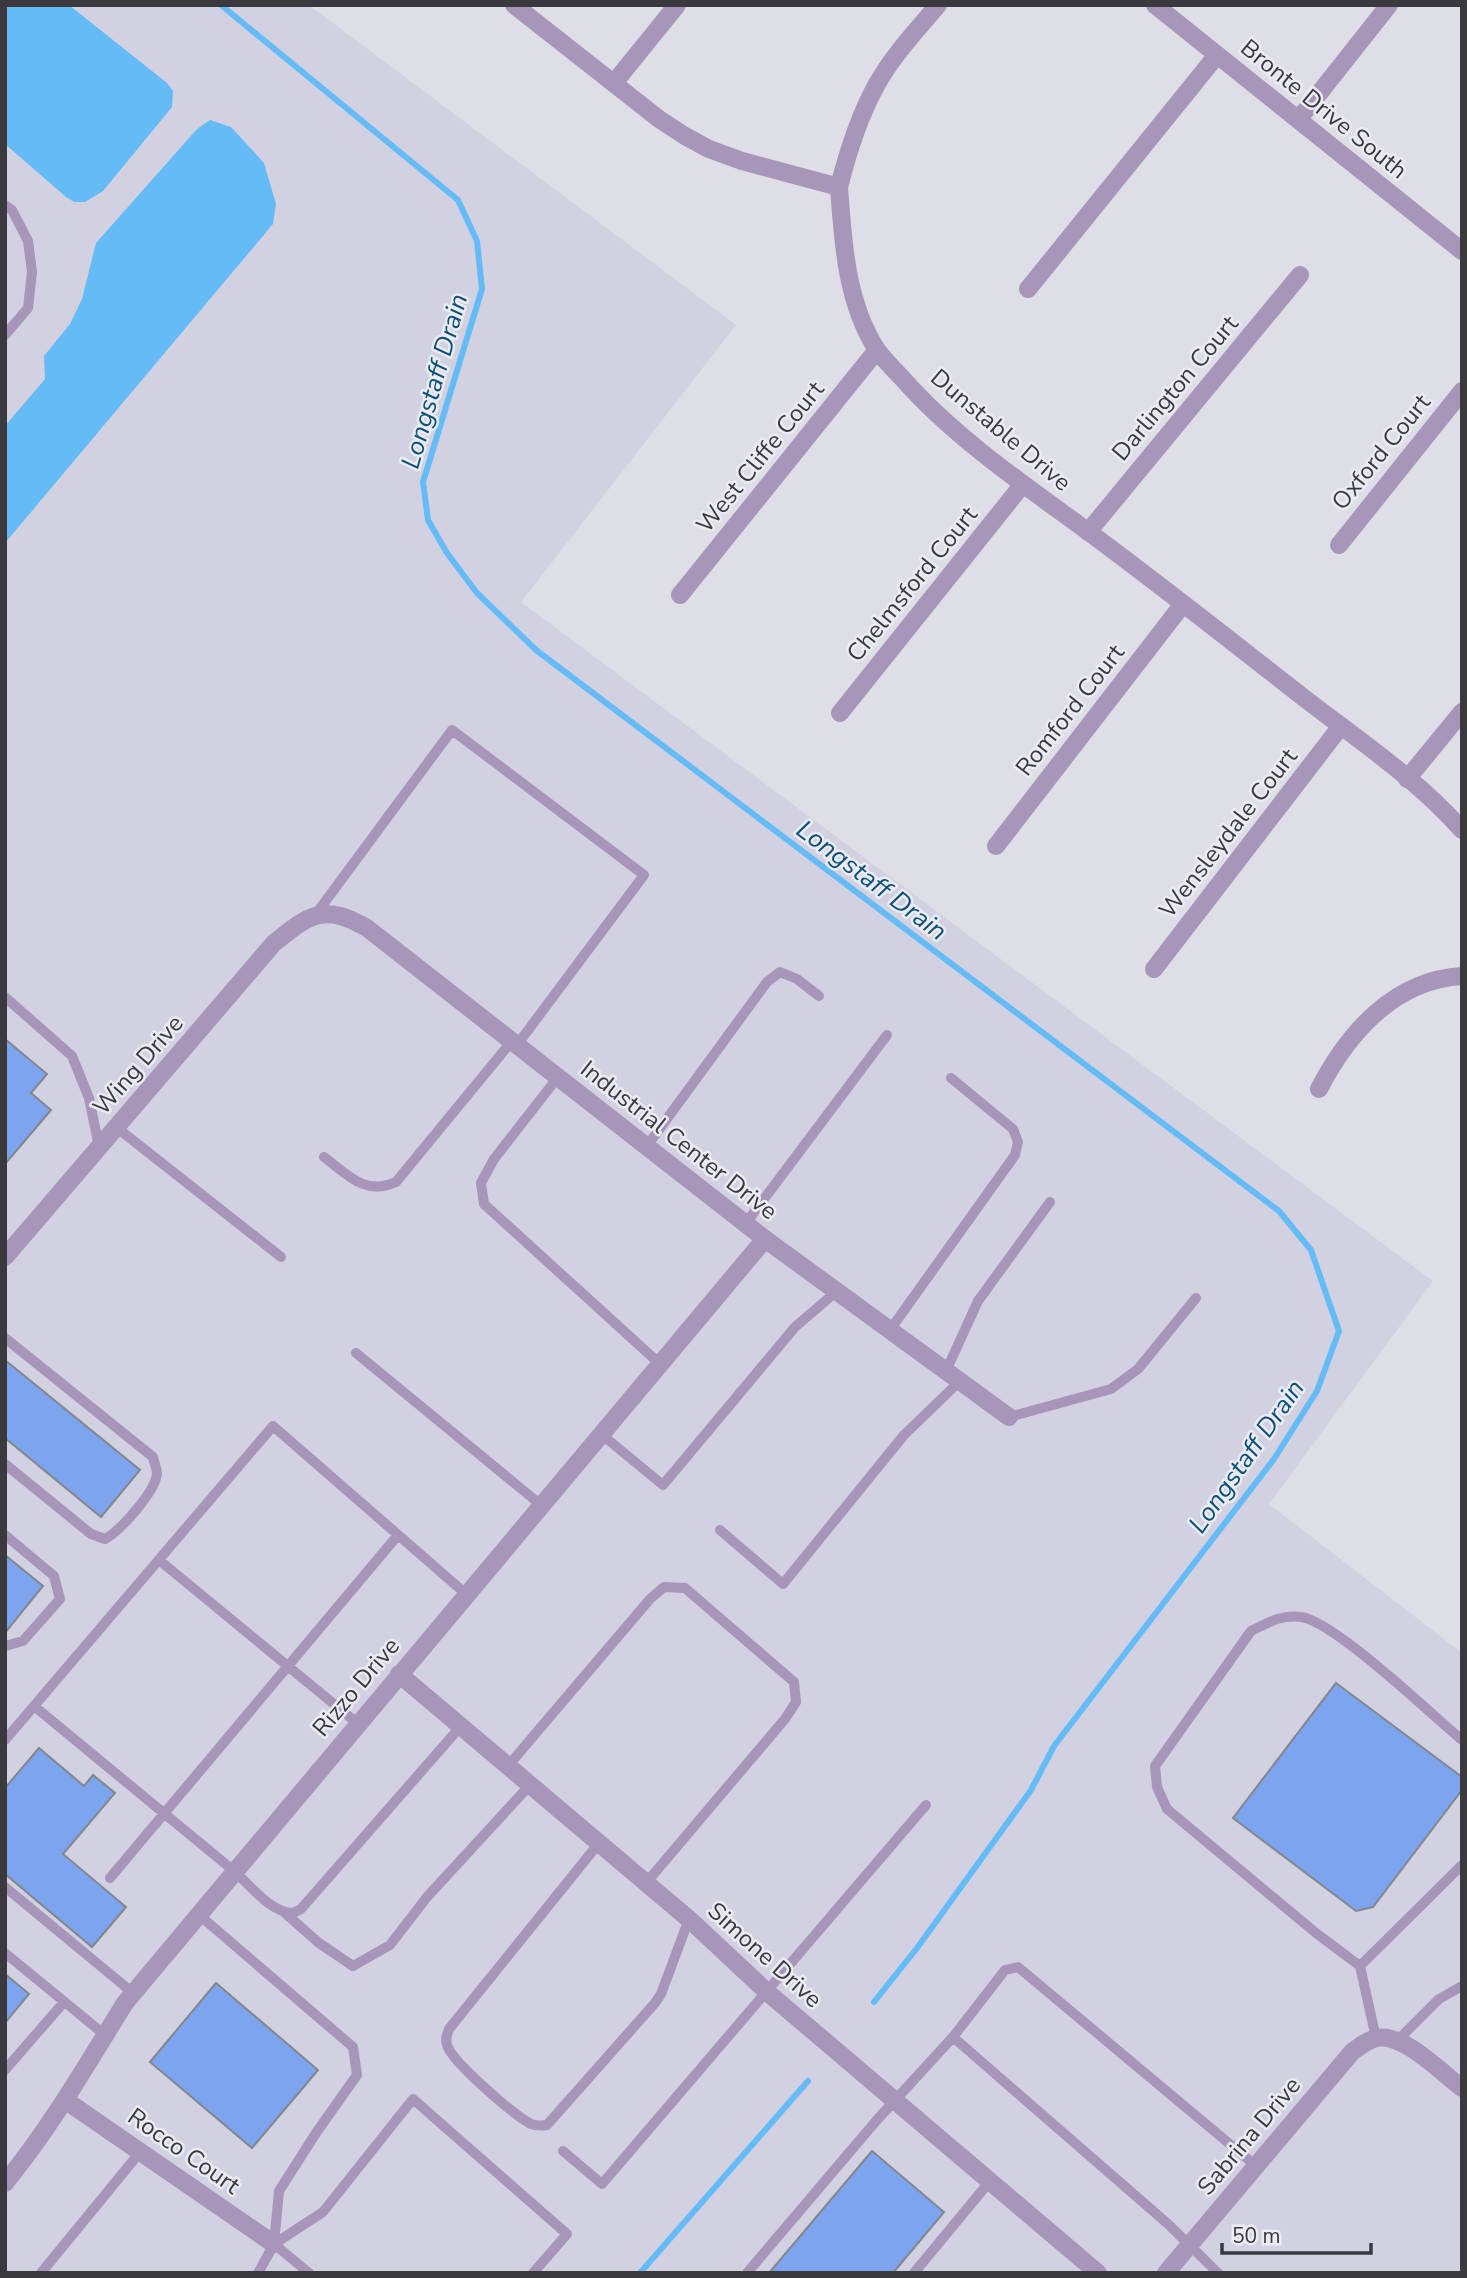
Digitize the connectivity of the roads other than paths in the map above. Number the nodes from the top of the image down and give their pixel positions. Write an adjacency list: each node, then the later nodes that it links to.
1 (514, 5): 7 (street)
2 (677, 5): 7 (street)
3 (938, 5): 9 (street)
4 (1155, 5): 6 (street, Bronte Drive South)
5 (1389, 5): 8 (street)
6 (1217, 55): 8 (street, Bronte Drive South); 13 (street)
7 (614, 83): 9 (street)
8 (1298, 120): 11 (street, Bronte Drive South)
9 (839, 187): 15 (street, Dunstable Drive)
10 (5, 205): 14 (lane)
11 (1460, 246)
12 (1300, 275): 18 (street, Darlington Court)
13 (1028, 289)
14 (5, 335)
15 (877, 350): 17 (street, Dunstable Drive); 20 (street, West Cliffe Court)
16 (1462, 391): 19 (street, Oxford Court)
17 (1023, 484): 18 (street, Dunstable Drive); 23 (street, Chelmsford Court)
18 (1088, 532): 21 (street, Dunstable Drive)
19 (1339, 545)
20 (680, 595)
21 (1183, 604): 24 (street, Dunstable Drive); 27 (street, Romford Court)
22 (1462, 712): 25 (street)
23 (840, 713)
24 (1341, 726): 25 (street, Dunstable Drive); 29 (street, Wensleydale Court)
25 (1407, 779): 26 (street, Dunstable Drive)
26 (1462, 830)
27 (996, 846)
28 (316, 915): 34 (street, Industrial Center Drive); 34 (lane); 38 (street, Wing Drive)
29 (1154, 969)
30 (1462, 976): 37 (street)
31 (819, 996): 39 (lane)
32 (5, 997): 40 (lane)
33 (887, 1035): 43 (lane)
34 (515, 1043): 35 (street, Industrial Center Drive); 41 (lane)
35 (558, 1077): 39 (street, Industrial Center Drive); 52 (lane)
36 (951, 1078): 49 (lane)
37 (1319, 1089)
38 (116, 1127): 40 (street, Wing Drive); 46 (lane)
39 (646, 1146): 43 (street, Industrial Center Drive)
40 (99, 1147): 45 (street, Wing Drive)
41 (324, 1157)
42 (1051, 1202): 53 (lane)
43 (746, 1223): 44 (street, Industrial Center Drive)
44 (765, 1239): 47 (street, Industrial Center Drive); 52 (street, Rizzo Drive)
45 (5, 1257)
46 (281, 1257)
47 (837, 1291): 49 (street, Industrial Center Drive); 55 (lane)
48 (1196, 1298): 54 (lane)
49 (890, 1330): 53 (street, Industrial Center Drive)
50 (5, 1338): 56 (lane)
51 (356, 1353): 57 (lane)
52 (660, 1364): 55 (street, Rizzo Drive)
53 (953, 1376): 54 (street, Industrial Center Drive); 58 (lane)
54 (1009, 1417)
55 (601, 1434): 57 (street, Rizzo Drive)
56 (5, 1464)
57 (541, 1505): 62 (street, Rizzo Drive)
58 (720, 1530)
59 (5, 1535): 63 (lane)
60 (398, 1535): 61 (lane); 62 (lane); 64 (lane)
61 (159, 1560): 64 (lane); 66 (lane)
62 (466, 1594): 65 (street, Rizzo Drive)
63 (5, 1646)
64 (288, 1667): 67 (lane); 74 (lane)
65 (399, 1674): 67 (street, Rizzo Drive); 68 (street, Simone Drive)
66 (34, 1706): 69 (lane); 74 (lane)
67 (357, 1723): 77 (street, Rizzo Drive)
68 (461, 1726): 71 (street, Simone Drive); 81 (lane)
69 (5, 1740)
70 (1462, 1741): 85 (lane)
71 (508, 1766): 72 (street, Simone Drive); 79 (lane)
72 (530, 1785): 75 (street, Simone Drive); 81 (lane)
73 (926, 1805): 87 (lane)
74 (165, 1814): 77 (lane); 78 (lane)
75 (598, 1843): 79 (street, Simone Drive); 83 (lane)
76 (1462, 1865): 85 (lane)
77 (234, 1871): 81 (lane); 82 (street, Rizzo Drive)
78 (110, 1878)
79 (646, 1883): 83 (street, Simone Drive)
80 (5, 1887): 88 (lane)
81 (285, 1913)
82 (198, 1914): 88 (street, Rizzo Drive); 103 (lane)
83 (689, 1919): 87 (street, Simone Drive)
84 (5, 1953): 89 (lane)
85 (1360, 1966): 92 (lane)
86 (1462, 1986): 93 (lane)
87 (767, 1992): 97 (street, Simone Drive); 99 (lane)
88 (133, 1993): 90 (street, Rizzo Drive)
89 (64, 2002): 90 (lane); 94 (lane)
90 (105, 2035): 96 (street, Rizzo Drive)
91 (953, 2037): 97 (lane); 100 (lane); 104 (lane)
92 (1376, 2038): 93 (street); 100 (street, Sabrina Drive)
93 (1398, 2040): 95 (street)
94 (5, 2070)
95 (1462, 2088)
96 (65, 2100): 98 (street, Rocco Court); 102 (street, Rizzo Drive)
97 (895, 2101): 101 (street, Simone Drive); 109 (lane)
98 (141, 2151): 103 (street, Rocco Court); 105 (lane)
99 (564, 2151)
100 (1256, 2166): 104 (street, Sabrina Drive)
101 (990, 2181): 110 (lane); 111 (street, Simone Drive)
102 (5, 2183)
103 (274, 2244): 106 (lane); 107 (lane); 108 (lane)
104 (1189, 2245): 112 (street, Sabrina Drive); 113 (lane)
105 (41, 2273)
106 (258, 2273)
107 (309, 2273)
108 (534, 2273)
109 (747, 2273)
110 (914, 2273)
111 (1098, 2273)
112 (1166, 2273)
113 (1218, 2273)

